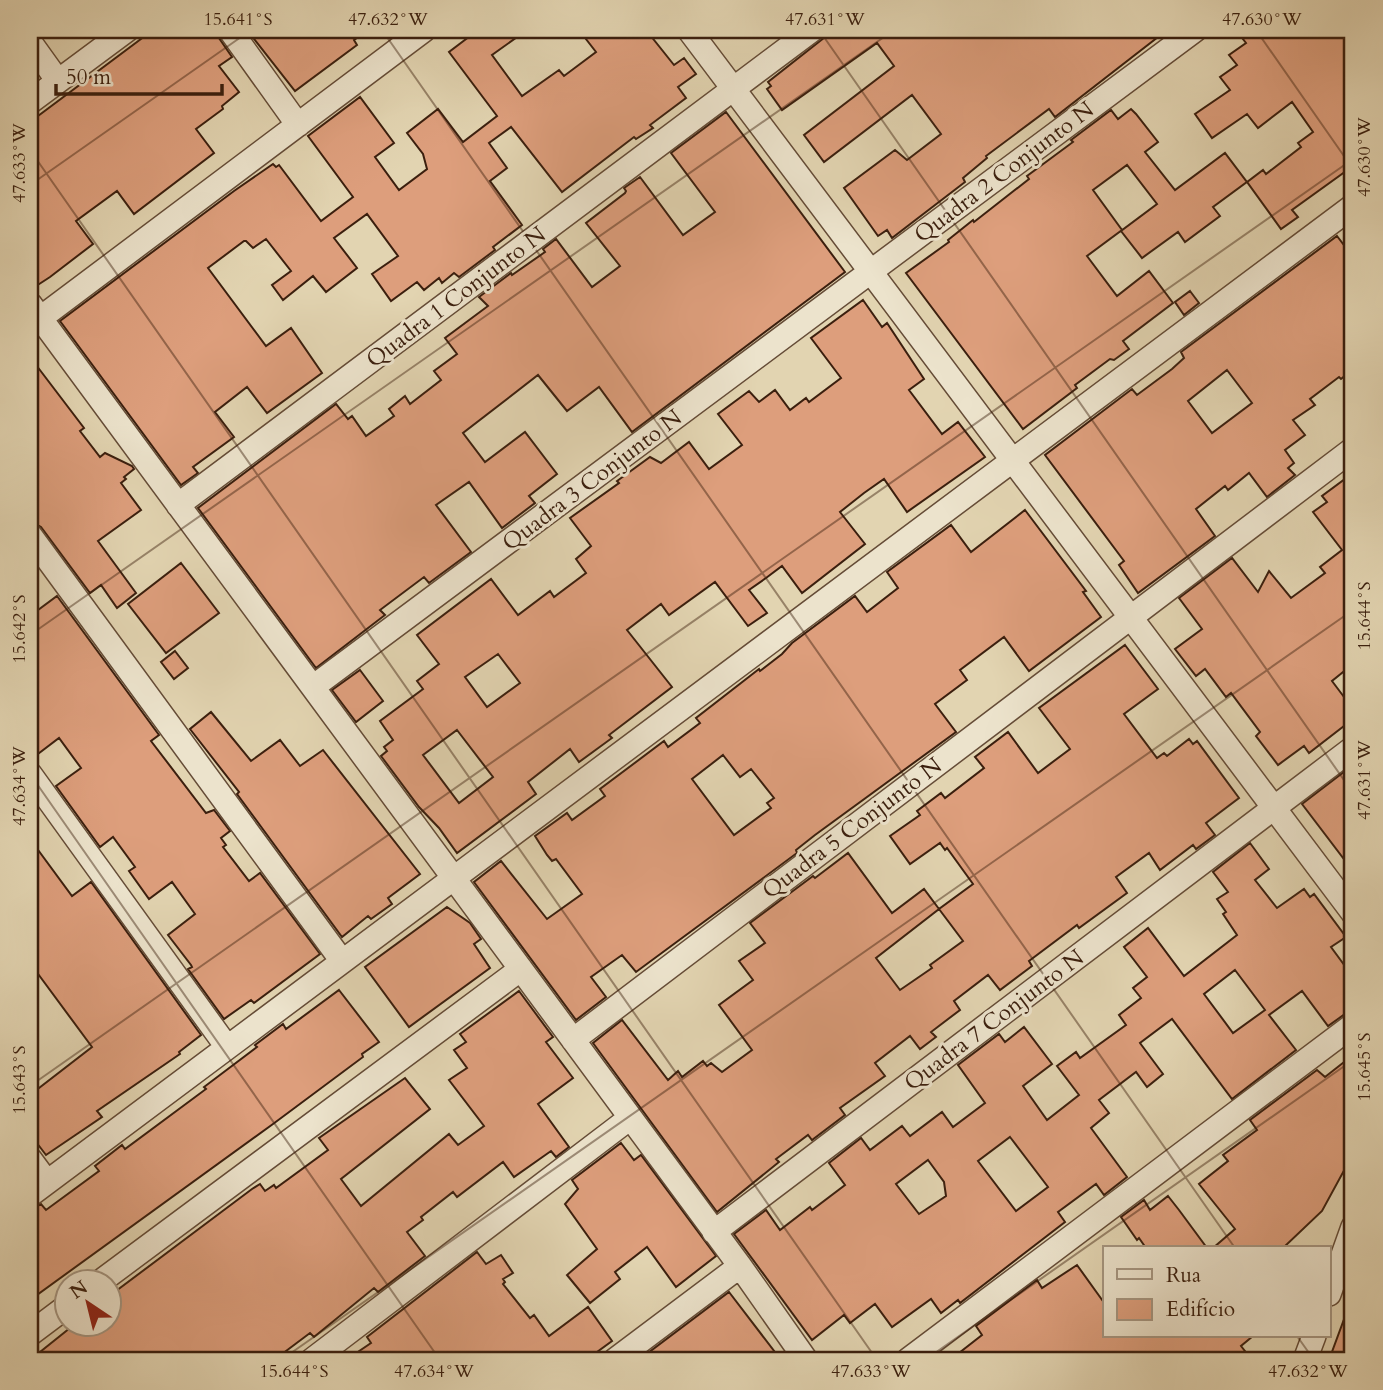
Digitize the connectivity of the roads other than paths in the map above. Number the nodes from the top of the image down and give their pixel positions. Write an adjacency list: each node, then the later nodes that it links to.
1 (127, 30): 8 (street)
2 (230, 30): 11 (street)
3 (424, 30): 11 (street)
4 (689, 30): 9 (street)
5 (812, 30): 9 (street)
6 (1195, 30): 13 (street, Quadra 2 Conjunto N)
7 (30, 43): 8 (street)
8 (58, 81): 10 (street)
9 (733, 89): 13 (street); 17 (street, Quadra 1 Conjunto N)
10 (30, 102)
11 (298, 125): 14 (street)
12 (1353, 206): 16 (street)
13 (871, 272): 16 (street); 20 (street, Quadra 3 Conjunto N)
14 (33, 316): 17 (street)
15 (1353, 449): 19 (street, Quadra 5 Conjunto N)
16 (1013, 460): 19 (street); 24 (street)
17 (178, 505): 20 (street)
18 (30, 535): 26 (street)
19 (1130, 617): 23 (street); 29 (street, Quadra 5 Conjunto N)
20 (313, 687): 24 (street)
21 (1353, 748): 23 (street, Quadra 7 Conjunto N)
22 (30, 774): 30 (street)
23 (1275, 808): 25 (street); 35 (street, Quadra 7 Conjunto N)
24 (453, 878): 26 (street); 27 (street)
25 (1353, 913)
26 (342, 961): 30 (street)
27 (521, 969): 29 (street); 37 (street)
28 (1353, 1025): 45 (street)
29 (573, 1040): 31 (street)
30 (227, 1047): 33 (street)
31 (630, 1118): 35 (street); 42 (street)
32 (30, 1160): 33 (street)
33 (38, 1188)
34 (1353, 1227): 38 (street)
35 (714, 1232): 36 (street)
36 (740, 1266): 43 (street); 44 (street)
37 (119, 1268)
38 (1330, 1291)
39 (52, 1318): 40 (street)
40 (30, 1334)
41 (1313, 1338): 46 (street)
42 (312, 1360)
43 (615, 1360)
44 (806, 1360)
45 (908, 1360)
46 (1305, 1360)

